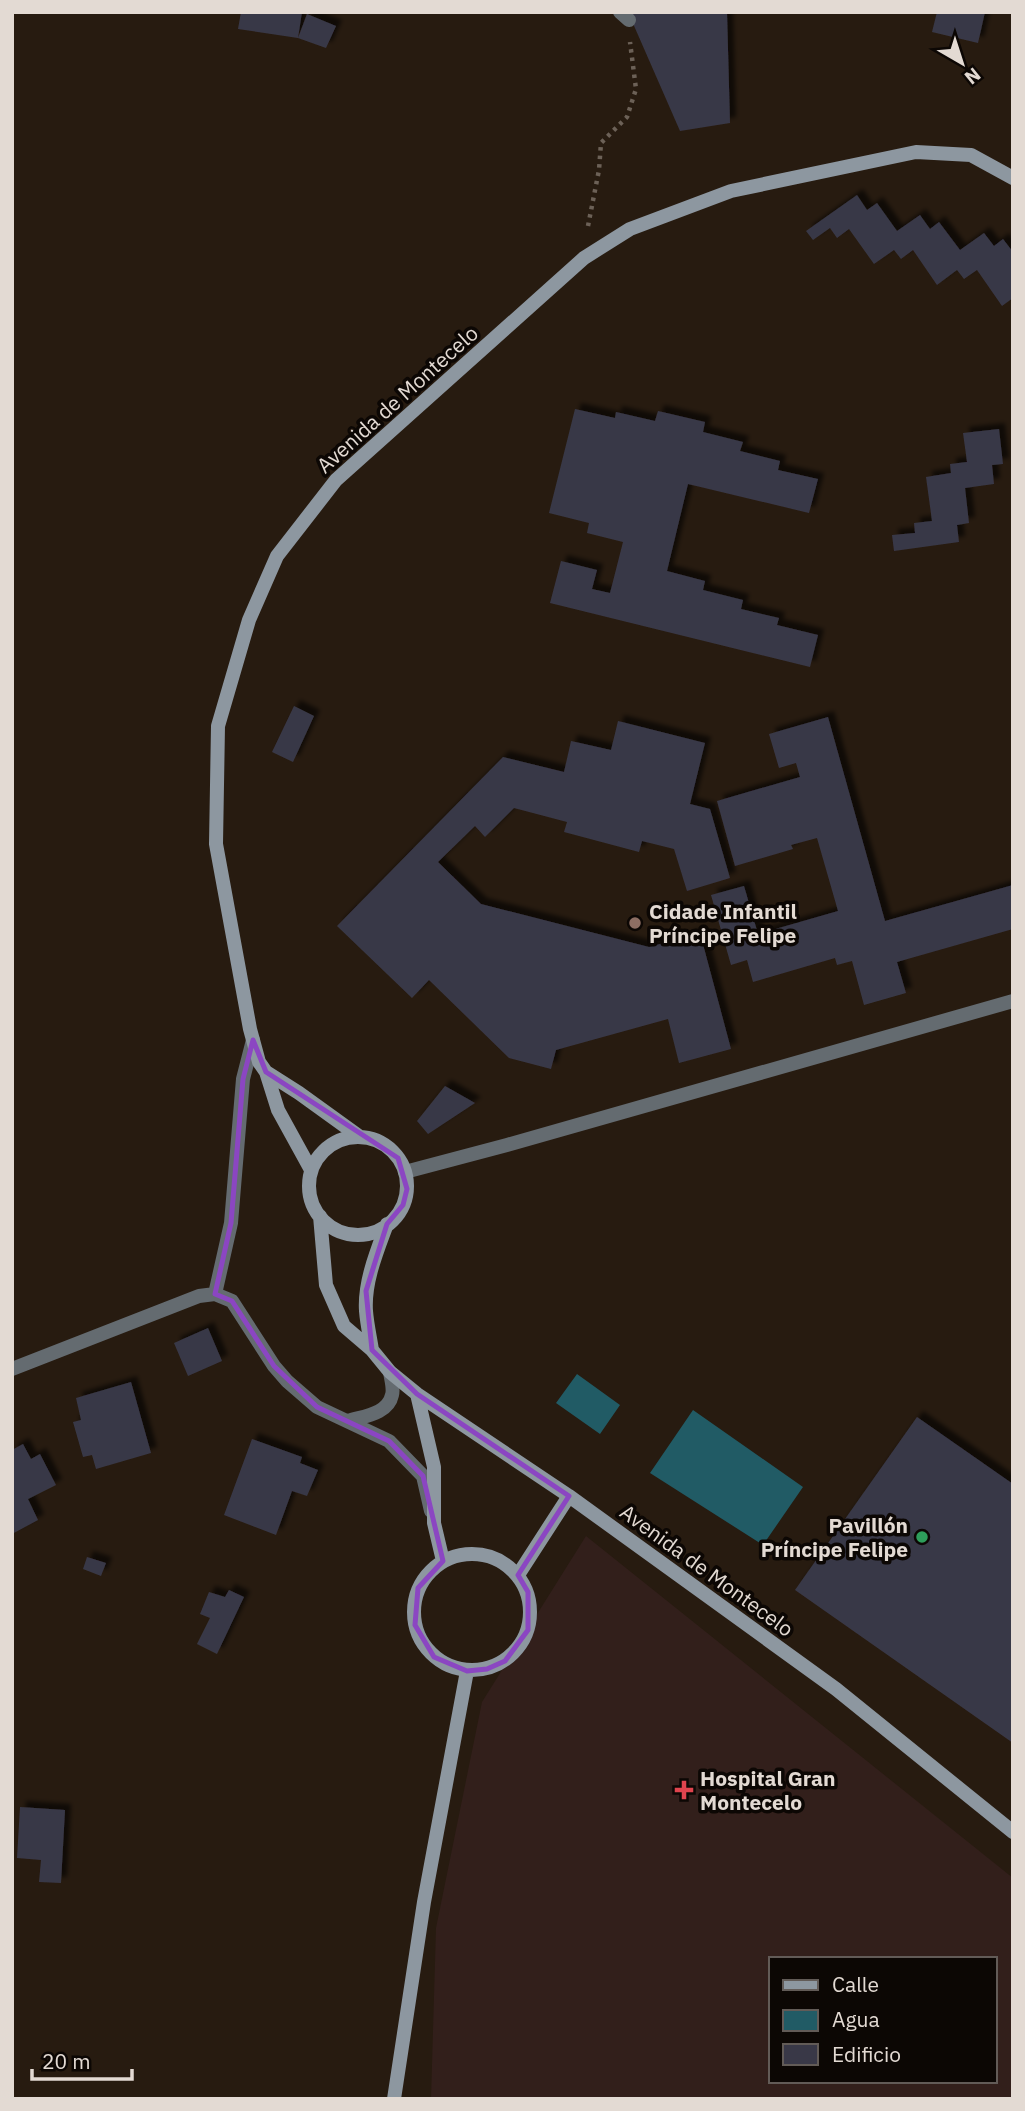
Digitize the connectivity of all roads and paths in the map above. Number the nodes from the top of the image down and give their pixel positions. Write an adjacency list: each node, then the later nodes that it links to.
1 (625, 16): 3 (path)
2 (1013, 178): 3 (street, Avenida de Montecelo)
3 (584, 258): 5 (street, Avenida de Montecelo)
4 (1013, 1001): 9 (street)
5 (253, 1040): 6 (street, Avenida de Montecelo); 12 (street)
6 (266, 1072): 7 (street); 8 (street, Avenida de Montecelo)
7 (360, 1137): 8 (street); 9 (street)
8 (311, 1170): 10 (street)
9 (405, 1172): 11 (street)
10 (320, 1216): 11 (street); 13 (street, Avenida de Montecelo)
11 (387, 1224): 13 (street)
12 (215, 1294): 14 (street); 17 (street)
13 (372, 1350): 15 (street, Avenida de Montecelo)
14 (12, 1369)
15 (390, 1372): 16 (street, Avenida de Montecelo); 17 (street)
16 (417, 1394): 18 (street, Avenida de Montecelo); 19 (street)
17 (348, 1420): 19 (street)
18 (569, 1496): 21 (street); 23 (street, Avenida de Montecelo)
19 (434, 1523): 20 (street)
20 (443, 1561): 21 (street); 22 (street)
21 (518, 1575): 22 (street)
22 (467, 1671): 24 (street)
23 (1013, 1832)
24 (394, 2099)

